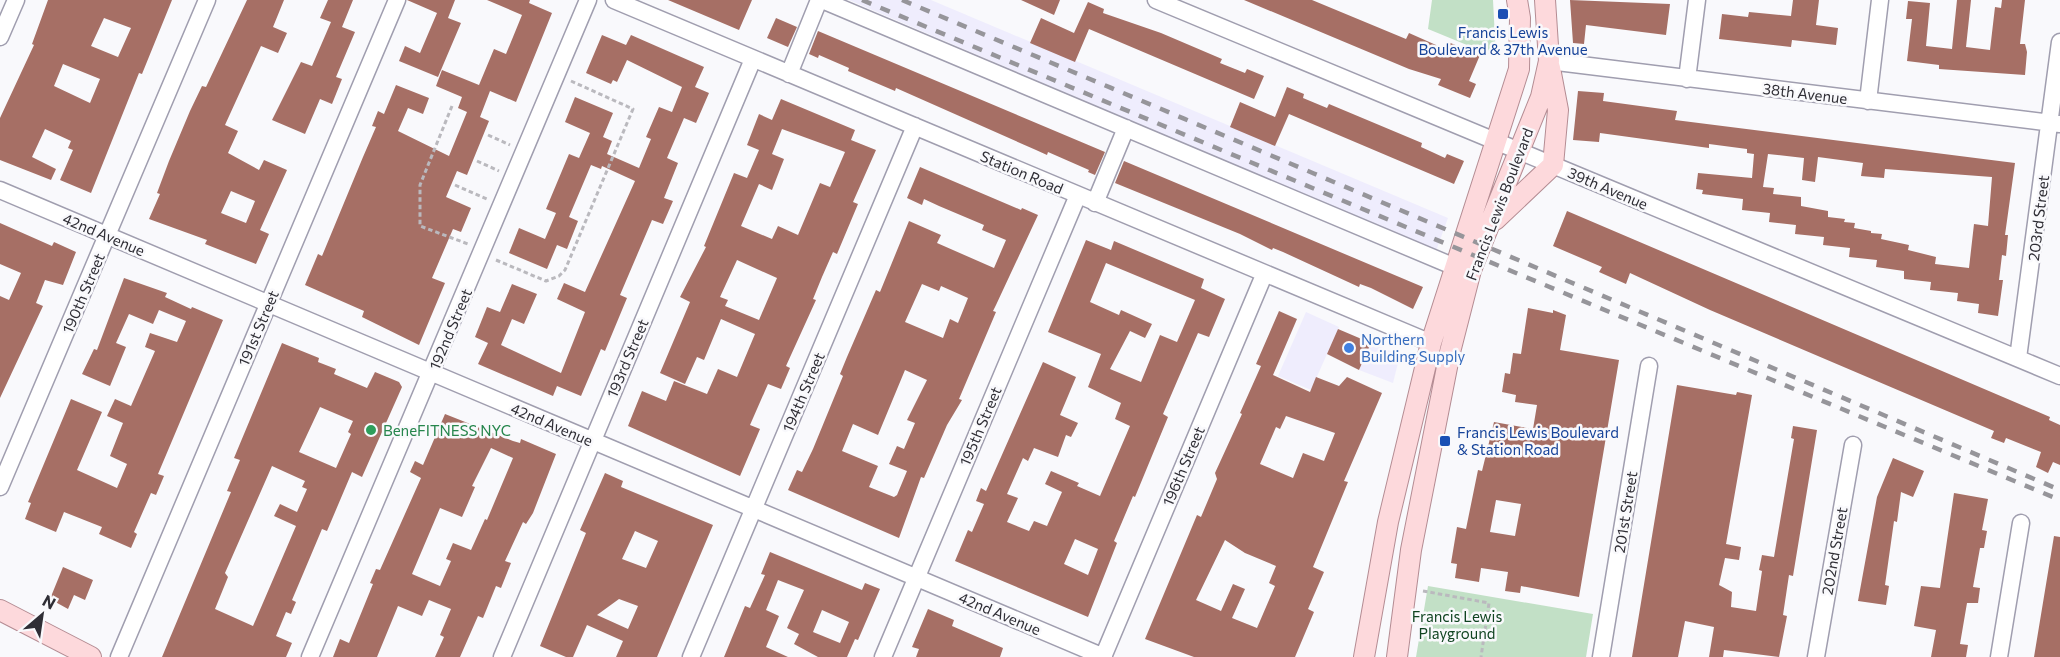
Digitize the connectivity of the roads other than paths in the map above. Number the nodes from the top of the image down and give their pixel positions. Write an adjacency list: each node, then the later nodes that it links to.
1 (16, 0): 12 (street)
2 (207, 0): 29 (street, 190th Street)
3 (397, 0): 32 (street, 191st Street)
4 (588, 0): 36 (street, 192nd Street)
5 (614, 0): 14 (street, Station Road)
6 (821, 0): 16 (street); 21 (street)
7 (1158, 0): 22 (street, 39th Avenue)
8 (1517, 0): 22 (main road, Francis Lewis Boulevard)
9 (1545, 0): 15 (main road, Francis Lewis Boulevard)
10 (1697, 0): 17 (street)
11 (1880, 0): 18 (street)
12 (0, 37)
13 (2060, 42): 19 (street, 203rd Street)
14 (753, 59): 16 (street, Station Road); 38 (street, 193rd Street)
15 (1549, 61): 17 (street, 38th Avenue); 23 (main road, Francis Lewis Boulevard); 24 (main road)
16 (789, 74): 20 (street, Station Road)
17 (1687, 79): 18 (street, 38th Avenue)
18 (1868, 101): 19 (street, 38th Avenue)
19 (2055, 124): 34 (street, 203rd Street)
20 (915, 126): 26 (street, Station Road); 41 (street, 194th Street)
21 (1126, 128): 27 (street); 30 (street)
22 (1495, 141): 23 (street, 39th Avenue); 30 (main road, Francis Lewis Boulevard)
23 (1519, 151): 24 (street, 39th Avenue); 28 (main road, Francis Lewis Boulevard)
24 (1553, 165): 28 (main road); 34 (street, 39th Avenue)
25 (0, 190): 29 (street, 42nd Avenue)
26 (1078, 195): 27 (street, Station Road); 43 (street, 195th Street)
27 (1095, 203): 31 (street, Station Road)
28 (1491, 224): 53 (main road, Francis Lewis Boulevard)
29 (108, 235): 32 (street, 42nd Avenue); 40 (street, 190th Street)
30 (1455, 267): 33 (main road, Francis Lewis Boulevard)
31 (1264, 275): 33 (street, Station Road); 51 (street, 196th Street)
32 (268, 304): 36 (street, 42nd Avenue); 46 (street, 191st Street)
33 (1431, 343): 52 (main road, Francis Lewis Boulevard)
34 (2018, 358): 37 (street, 39th Avenue)
35 (1649, 366): 54 (street, 201st Street)
36 (431, 373): 38 (street, 42nd Avenue); 47 (street, 192nd Street)
37 (2060, 376)
38 (592, 441): 41 (street, 42nd Avenue); 48 (street, 193rd Street)
39 (1853, 445): 55 (street, 202nd Street)
40 (0, 487)
41 (754, 509): 43 (street, 42nd Avenue); 49 (street, 194th Street)
42 (2021, 523): 56 (street)
43 (916, 577): 50 (street, 195th Street); 51 (street, 42nd Avenue)
44 (0, 610): 45 (main road)
45 (91, 657)
46 (119, 657)
47 (310, 657)
48 (502, 657)
49 (691, 657)
50 (883, 657)
51 (1103, 657)
52 (1364, 657)
53 (1397, 657)
54 (1600, 657)
55 (1816, 657)
56 (1999, 657)

